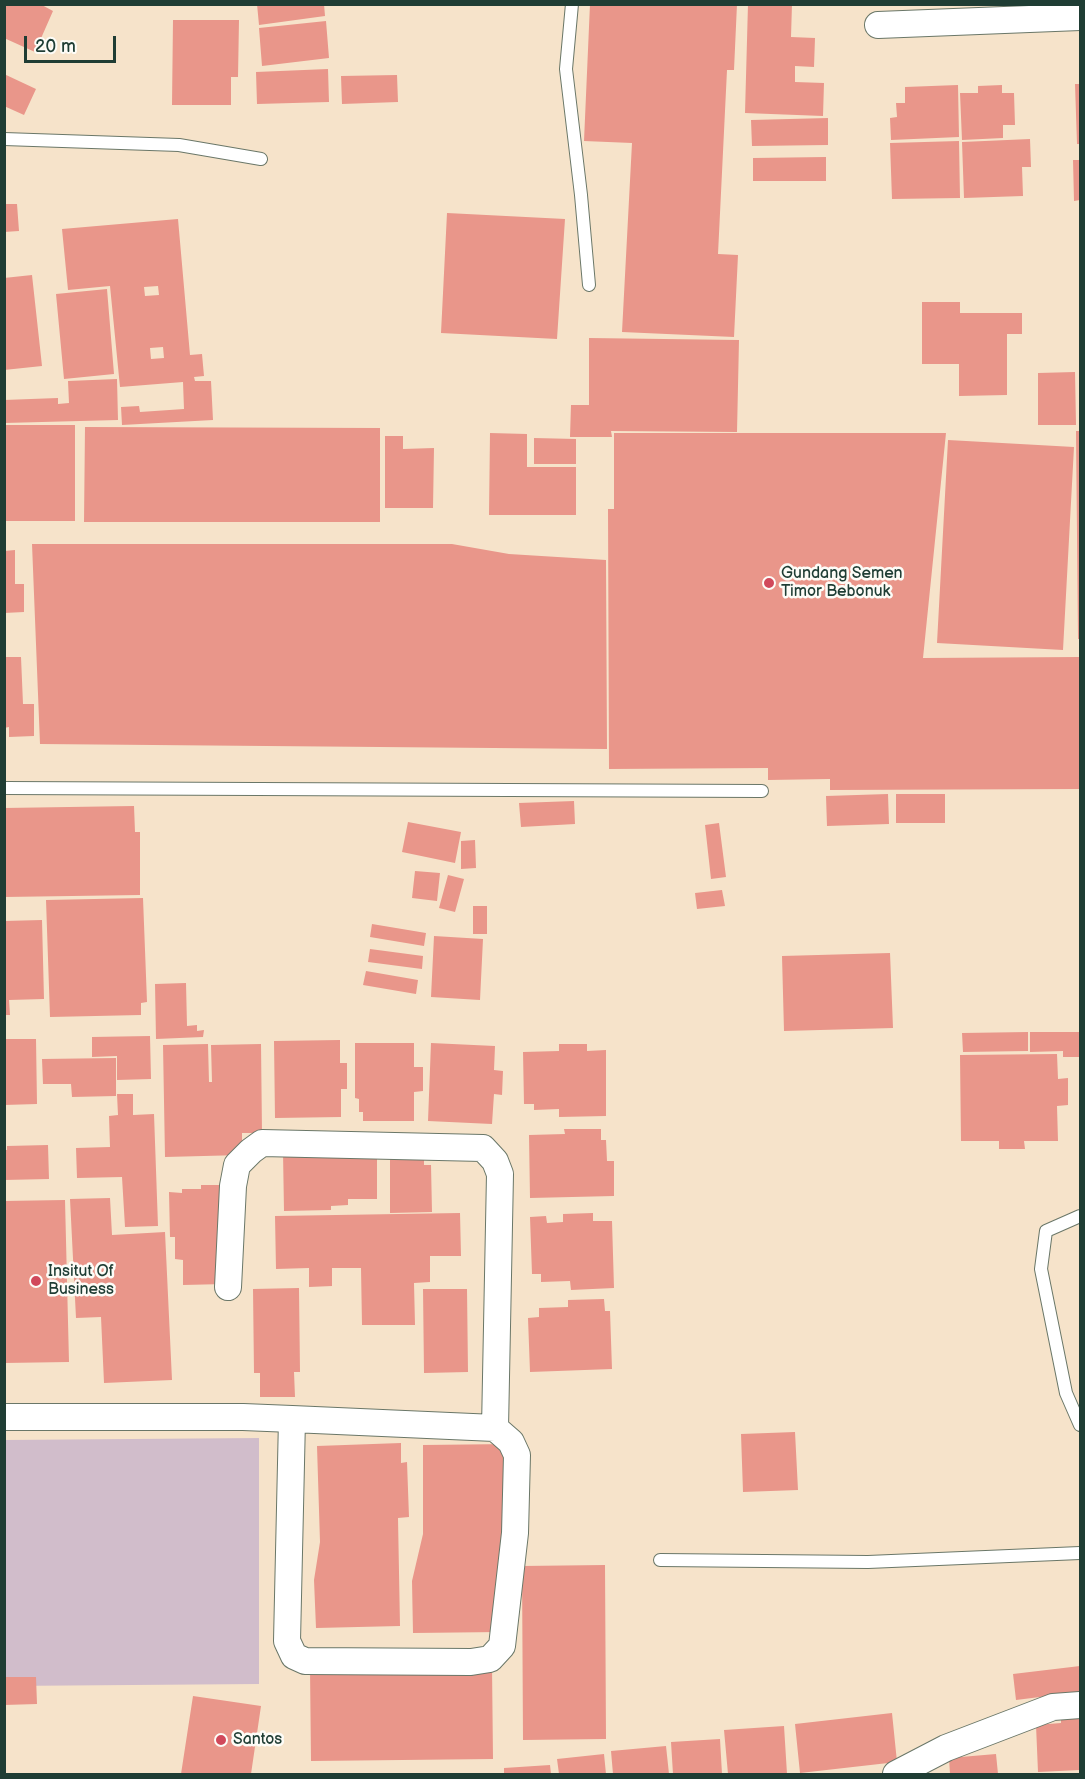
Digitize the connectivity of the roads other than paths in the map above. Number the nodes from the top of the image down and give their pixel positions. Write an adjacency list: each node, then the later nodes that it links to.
1 (572, 4): 6 (lane)
2 (1080, 16): 3 (street)
3 (878, 25)
4 (4, 139): 5 (lane)
5 (261, 159)
6 (589, 285)
7 (4, 788): 8 (lane)
8 (762, 791)
9 (1080, 1216): 13 (lane)
10 (228, 1287): 14 (street)
11 (4, 1418): 12 (street)
12 (292, 1419): 14 (street); 14 (street)
13 (1080, 1425)
14 (495, 1428)
15 (1080, 1553): 16 (lane)
16 (660, 1560)
17 (1080, 1706): 18 (street)
18 (896, 1774)

